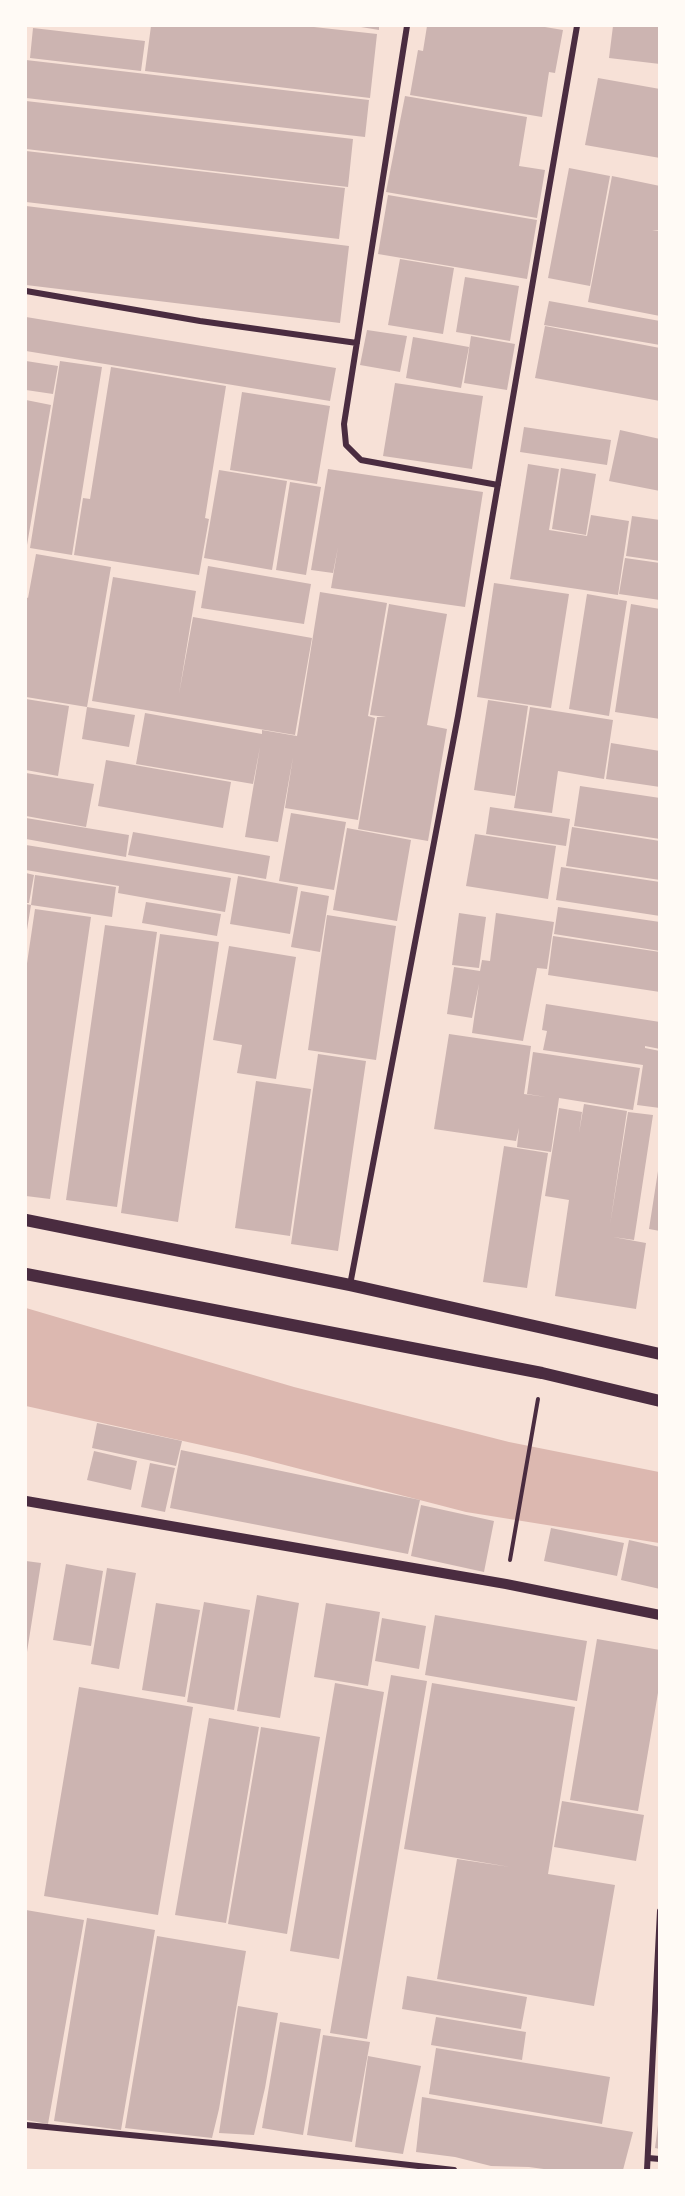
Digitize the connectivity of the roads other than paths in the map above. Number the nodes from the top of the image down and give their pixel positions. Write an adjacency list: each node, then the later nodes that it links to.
1 (406, 26): 4 (street)
2 (577, 26): 5 (street)
3 (26, 291): 4 (street)
4 (357, 343): 5 (street)
5 (498, 485): 8 (street)
6 (26, 1220): 8 (main road)
7 (26, 1274): 10 (main road)
8 (350, 1285): 9 (main road)
9 (660, 1354)
10 (660, 1401)
11 (26, 1500): 12 (street)
12 (660, 1615)
13 (660, 1911): 15 (street)
14 (26, 2125): 17 (street)
15 (648, 2158): 16 (street); 18 (street)
16 (660, 2159)
17 (454, 2170)
18 (647, 2170)

